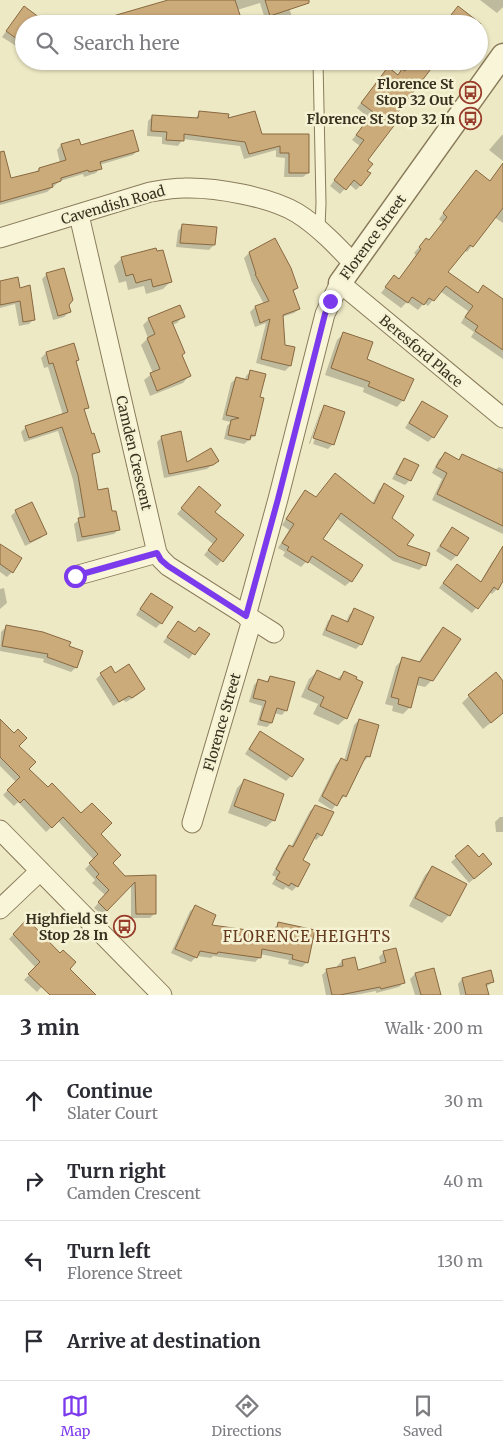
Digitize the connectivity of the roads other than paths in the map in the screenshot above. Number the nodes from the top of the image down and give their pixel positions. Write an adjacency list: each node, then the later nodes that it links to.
1 (499, 69): 6 (street, Florence Street)
2 (318, 70): 4 (lane)
3 (79, 215): 4 (street, Cavendish Road); 5 (street, Cavendish Road); 9 (street, Camden Crescent)
4 (320, 230): 6 (street, Cavendish Road)
5 (0, 238)
6 (354, 264): 7 (street, Florence Street)
7 (340, 283): 8 (street, Beresford Place); 11 (street, Florence Street)
8 (503, 418)
9 (157, 553): 10 (street); 11 (street)
10 (75, 576)
11 (249, 618): 12 (street); 13 (street, Florence Street)
12 (274, 633)
13 (192, 823)
14 (0, 830): 15 (street)
15 (40, 870): 16 (street); 17 (street)
16 (0, 909)
17 (162, 995)

